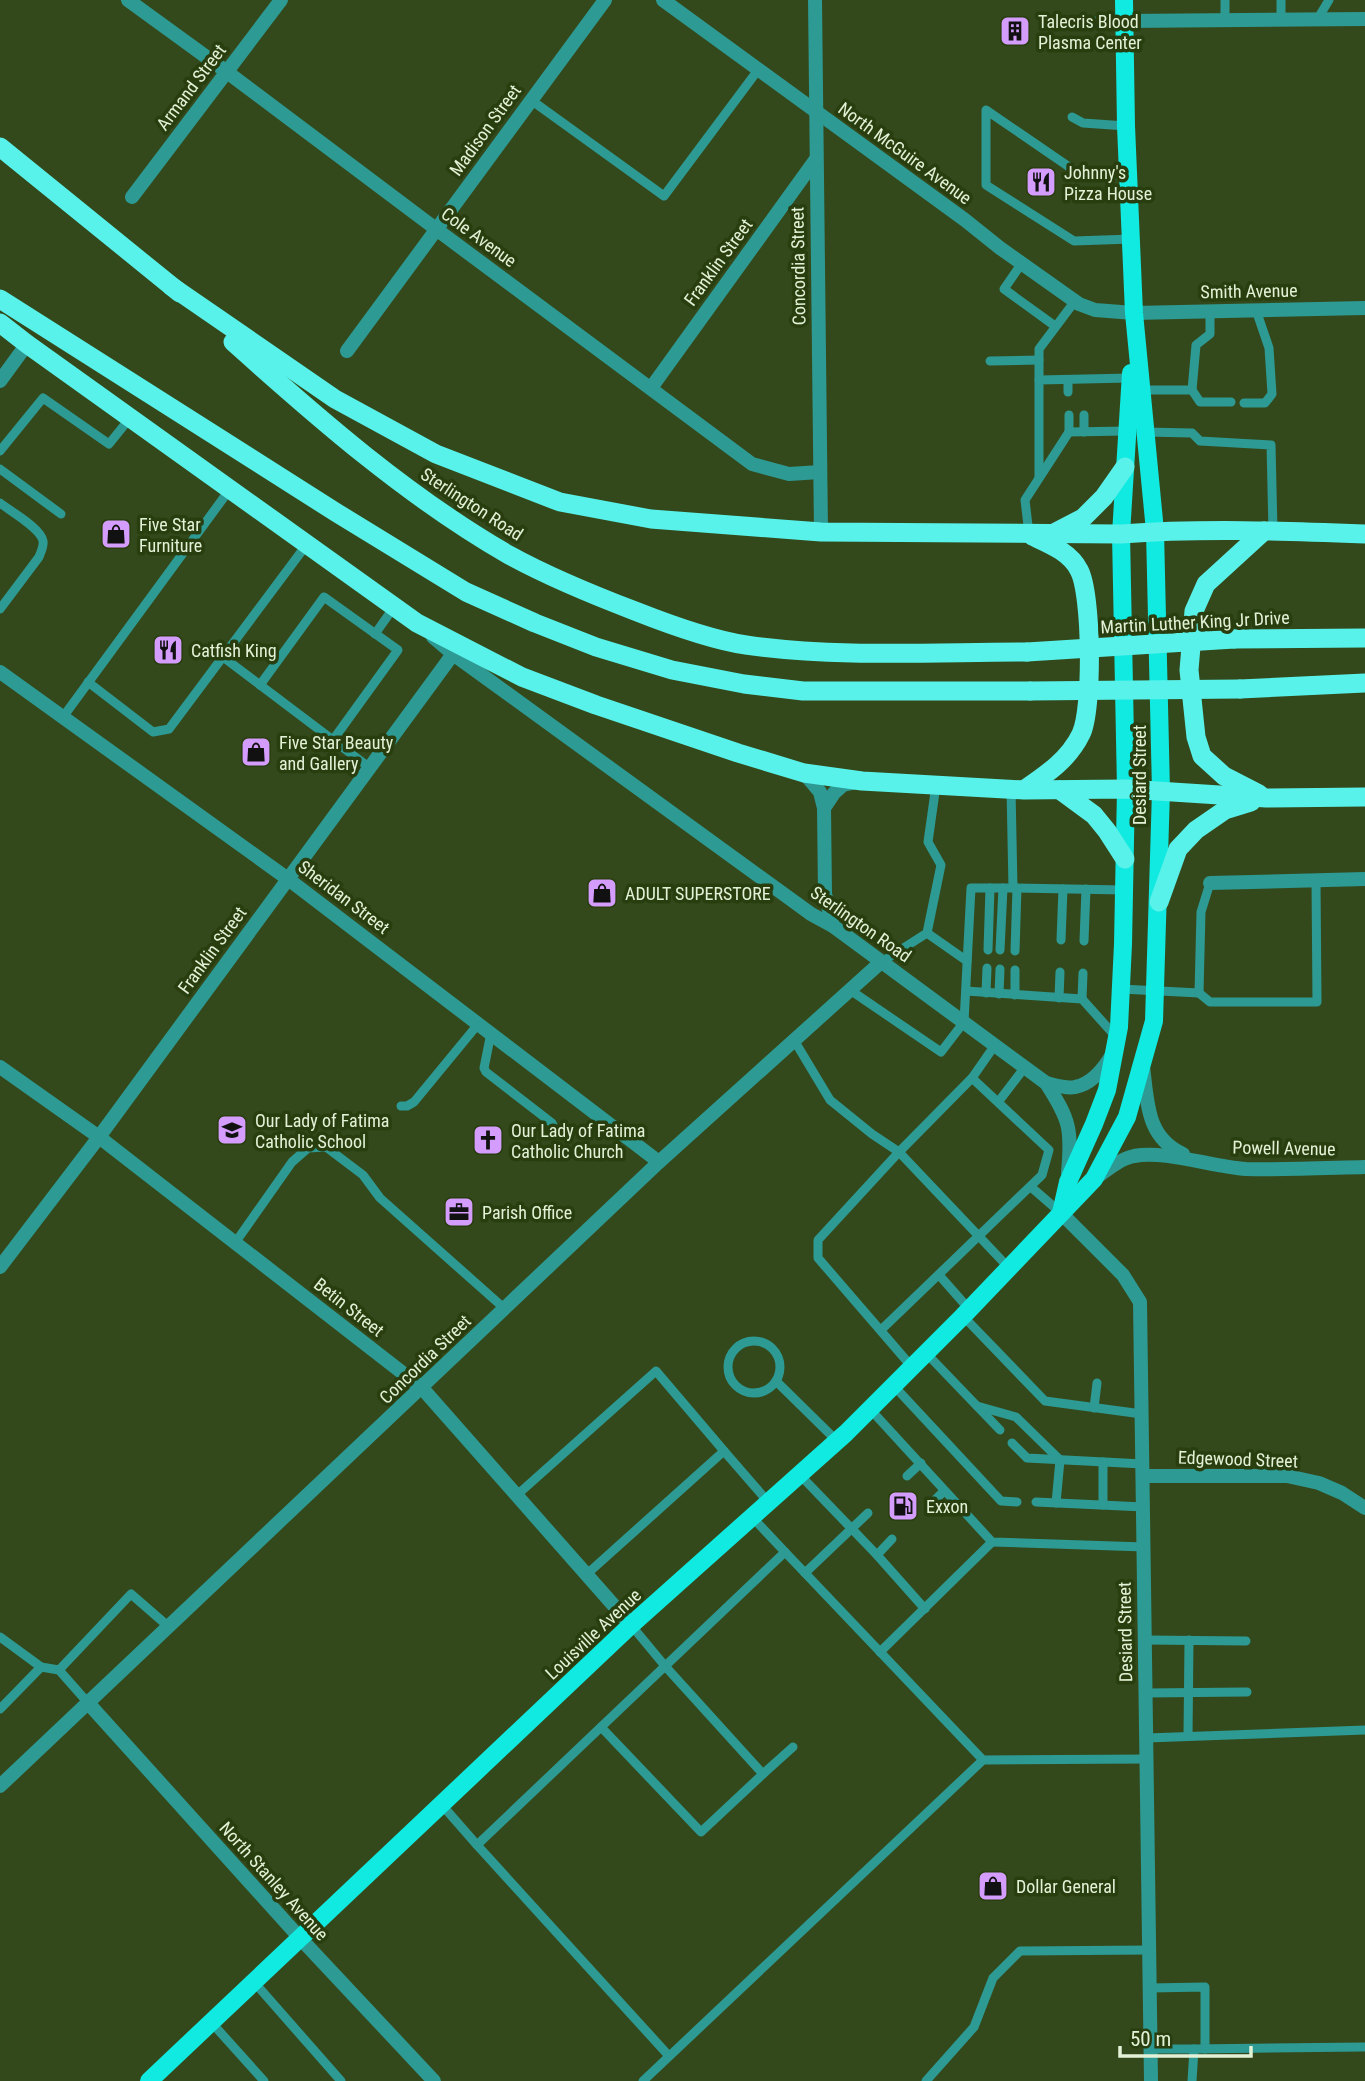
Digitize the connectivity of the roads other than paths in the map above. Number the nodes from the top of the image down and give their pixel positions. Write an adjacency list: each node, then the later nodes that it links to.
1 (128, 0): 17 (street, Cole Avenue)
2 (281, 0): 17 (street, Armand Street)
3 (605, 0): 18 (street, Madison Street)
4 (663, 0): 16 (street, North McGuire Avenue)
5 (815, 0): 19 (street, Concordia Street)
6 (1124, 0): 14 (main road, Desiard Street)
7 (1225, 0): 11 (lane)
8 (1281, 0): 12 (lane)
9 (1329, 0): 13 (lane)
10 (1365, 19): 13 (street)
11 (1225, 20): 12 (street); 14 (street)
12 (1281, 20): 13 (street)
13 (1317, 20)
14 (1124, 21): 15 (lane); 21 (main road, Desiard Street)
15 (1073, 22)
16 (758, 70): 18 (lane); 19 (street, North McGuire Avenue)
17 (228, 72): 25 (street, Armand Street); 26 (street, Cole Avenue)
18 (531, 100): 26 (street, Madison Street)
19 (816, 111): 23 (street, Concordia Street); 28 (street, North McGuire Avenue)
20 (1072, 117): 21 (lane)
21 (1126, 126): 24 (main road, Desiard Street)
22 (0, 147): 29 (highway, Sterlington Road)
23 (816, 159): 47 (street, Franklin Street); 63 (street, Concordia Street)
24 (1129, 176): 27 (main road, Desiard Street); 27 (lane)
25 (132, 197)
26 (436, 229): 39 (street, Madison Street); 47 (street, Cole Avenue)
27 (1132, 239): 35 (main road, Desiard Street)
28 (1022, 263): 31 (street, North McGuire Avenue); 37 (lane)
29 (171, 286): 70 (highway); 81 (highway, Sterlington Road)
30 (0, 299): 86 (highway, bridge)
31 (1075, 301): 35 (street, North McGuire Avenue); 37 (lane)
32 (1365, 308): 33 (street, Smith Avenue)
33 (1256, 310): 34 (street, Smith Avenue); 52 (lane)
34 (1210, 311): 35 (street, Smith Avenue); 48 (lane)
35 (1134, 313): 46 (main road, Desiard Street)
36 (0, 323): 38 (highway)
37 (1055, 326): 40 (lane)
38 (27, 344): 45 (street); 55 (highway)
39 (347, 351)
40 (1039, 360): 41 (lane); 43 (lane)
41 (990, 361)
42 (1083, 379): 44 (lane); 46 (lane); 49 (lane)
43 (1039, 380): 44 (lane); 64 (lane)
44 (1068, 380): 50 (lane)
45 (0, 381)
46 (1136, 384): 48 (lane); 56 (main road, Desiard Street); 59 (main road, Desiard Street)
47 (651, 388): 63 (street, Cole Avenue)
48 (1192, 390): 51 (lane)
49 (1083, 391)
50 (1068, 392)
51 (1231, 402)
52 (1244, 403)
53 (1069, 415): 57 (lane)
54 (1084, 415): 58 (lane)
55 (130, 418): 60 (lane); 65 (highway)
56 (1127, 431): 58 (lane); 61 (main road, Desiard Street)
57 (1069, 432): 58 (lane); 64 (lane)
58 (1084, 432)
59 (1145, 432): 68 (main road, Desiard Street); 69 (lane)
60 (0, 451)
61 (1125, 467): 72 (highway); 73 (main road, Desiard Street)
62 (0, 469): 67 (lane)
63 (820, 472): 70 (street, Concordia Street)
64 (1039, 478): 71 (lane)
65 (230, 489): 75 (highway); 85 (lane)
66 (0, 503): 77 (lane)
67 (61, 514)
68 (1155, 531): 69 (highway); 73 (highway); 97 (main road, Desiard Street)
69 (1269, 531): 74 (highway); 99 (highway)
70 (821, 532): 71 (highway)
71 (1029, 534): 72 (highway); 94 (highway)
72 (1052, 534): 73 (highway)
73 (1121, 534): 95 (main road, Desiard Street)
74 (1365, 534)
75 (307, 544): 76 (highway); 83 (lane)
76 (394, 607): 78 (highway); 79 (lane)
77 (0, 609)
78 (417, 623): 82 (street, Sterlington Road); 91 (highway)
79 (375, 634): 87 (lane); 89 (lane)
80 (1365, 638): 81 (highway, Martin Luther King Jr Drive, bridge)
81 (1027, 652)
82 (453, 654): 90 (street, Franklin Street); 112 (street, Sterlington Road)
83 (223, 657): 85 (lane); 87 (lane)
84 (0, 672): 88 (street, Sheridan Street)
85 (88, 682): 88 (lane)
86 (1365, 683)
87 (260, 685): 89 (lane)
88 (63, 717): 102 (street, Sheridan Street)
89 (333, 740): 90 (lane)
90 (369, 768): 102 (street, Franklin Street)
91 (804, 773): 92 (highway); 100 (street)
92 (862, 781): 93 (highway); 100 (street)
93 (936, 785): 94 (highway); 113 (lane)
94 (1018, 789): 96 (highway); 107 (lane)
95 (1126, 789): 96 (highway); 97 (highway); 101 (main road, Desiard Street)
96 (1060, 790): 101 (highway)
97 (1161, 791): 99 (highway); 111 (main road, Desiard Street)
98 (1365, 797): 99 (highway)
99 (1266, 798): 111 (highway)
100 (824, 808): 112 (street)
101 (1125, 859): 110 (main road, Desiard Street)
102 (288, 879): 137 (street, Sheridan Street); 149 (street, Franklin Street)
103 (1365, 879): 104 (street)
104 (1316, 880): 105 (street); 132 (lane)
105 (1210, 883): 132 (lane)
106 (990, 888): 107 (lane); 116 (lane); 119 (lane)
107 (1011, 888): 108 (lane); 117 (lane); 118 (lane)
108 (1063, 889): 109 (lane); 114 (lane)
109 (1086, 889): 110 (lane); 115 (lane)
110 (1124, 890): 126 (main road, Desiard Street)
111 (1158, 902): 129 (main road, Desiard Street)
112 (833, 926): 120 (street, Sterlington Road)
113 (927, 933): 119 (lane); 120 (lane)
114 (1061, 940)
115 (1084, 941)
116 (988, 950)
117 (1000, 950)
118 (1016, 951)
119 (967, 961): 128 (lane)
120 (880, 963): 127 (street, Concordia Street); 136 (street, Sterlington Road)
121 (987, 968): 130 (lane)
122 (1000, 969): 131 (lane)
123 (1015, 970): 133 (lane)
124 (1060, 972): 134 (lane)
125 (1083, 973): 135 (lane)
126 (1121, 989): 129 (lane); 139 (main road, Desiard Street)
127 (850, 990): 136 (lane); 138 (street, Concordia Street)
128 (966, 991): 130 (lane); 136 (lane)
129 (1156, 991): 132 (lane); 141 (main road, Desiard Street)
130 (986, 993): 131 (lane)
131 (999, 993): 133 (lane)
132 (1199, 993)
133 (1015, 995): 134 (lane)
134 (1059, 998): 135 (lane)
135 (1082, 999): 139 (lane)
136 (964, 1022): 140 (street, Sterlington Road)
137 (485, 1028): 147 (lane); 148 (lane); 151 (street, Sheridan Street)
138 (794, 1040): 150 (lane); 151 (street, Concordia Street)
139 (1116, 1043): 145 (street); 155 (main road, Desiard Street)
140 (995, 1045): 143 (street, Sterlington Road); 144 (lane)
141 (1142, 1064): 152 (street, Powell Avenue); 154 (main road, Desiard Street)
142 (0, 1067): 149 (street, Betin Street)
143 (1025, 1067): 145 (street, Sterlington Road); 146 (lane)
144 (972, 1078): 146 (lane); 150 (lane)
145 (1046, 1083): 155 (street, Sterlington Road)
146 (999, 1101): 156 (lane)
147 (401, 1106)
148 (556, 1132)
149 (99, 1137): 159 (street, Betin Street); 160 (street, Franklin Street)
150 (898, 1152): 158 (lane); 165 (lane)
151 (659, 1162): 163 (street, Concordia Street)
152 (1203, 1164): 153 (street, Powell Avenue); 154 (street, Powell Avenue)
153 (1365, 1167)
154 (1094, 1179): 157 (main road, Desiard Street)
155 (1068, 1182): 157 (main road, Desiard Street)
156 (1031, 1187): 157 (lane); 158 (lane)
157 (1061, 1213): 161 (main road, Louisville Avenue); 175 (street, Desiard Street)
158 (979, 1235): 161 (lane); 162 (lane)
159 (235, 1242): 163 (lane); 171 (street, Betin Street)
160 (0, 1268)
161 (1009, 1268): 164 (main road, Louisville Avenue)
162 (939, 1275): 164 (lane); 165 (lane)
163 (505, 1309): 171 (street, Concordia Street)
164 (966, 1313): 166 (main road, Louisville Avenue); 173 (lane)
165 (881, 1330): 167 (lane)
166 (926, 1353): 167 (main road, Louisville Avenue); 172 (lane)
167 (913, 1367): 170 (main road, Louisville Avenue)
168 (776, 1381): 168 (lane); 177 (lane)
169 (1097, 1383): 173 (lane)
170 (894, 1386): 174 (main road, Louisville Avenue); 188 (lane)
171 (422, 1388): 187 (street, Betin Street); 208 (street, Concordia Street)
172 (977, 1406): 176 (lane); 180 (lane)
173 (1094, 1408): 175 (lane)
174 (870, 1409): 177 (main road, Louisville Avenue); 182 (lane)
175 (1142, 1414): 183 (street, Desiard Street)
176 (1000, 1430)
177 (837, 1441): 184 (main road, Louisville Avenue)
178 (1013, 1443): 180 (lane)
179 (724, 1451): 187 (lane); 190 (lane); 205 (lane)
180 (1060, 1460): 181 (lane); 192 (lane)
181 (1103, 1462): 183 (lane); 193 (lane)
182 (921, 1463): 185 (lane); 186 (lane)
183 (1144, 1470): 194 (street, Desiard Street); 195 (street, Edgewood Street)
184 (800, 1475): 190 (main road, Louisville Avenue); 198 (lane)
185 (907, 1476)
186 (944, 1491): 191 (lane); 200 (lane)
187 (517, 1495): 205 (street, Betin Street)
188 (1017, 1502)
189 (1036, 1502): 192 (lane)
190 (769, 1503): 197 (main road, Louisville Avenue)
191 (932, 1503)
192 (1056, 1503): 193 (lane)
193 (1103, 1505): 194 (lane)
194 (1144, 1507): 201 (street, Desiard Street)
195 (1365, 1508)
196 (868, 1513): 198 (lane)
197 (752, 1517): 202 (lane); 207 (main road, Louisville Avenue)
198 (851, 1528): 203 (lane); 204 (lane)
199 (892, 1539): 203 (lane)
200 (992, 1542): 201 (lane); 206 (lane)
201 (1145, 1548): 210 (street, Desiard Street)
202 (785, 1552): 204 (lane); 215 (lane)
203 (877, 1555): 206 (lane)
204 (805, 1573): 213 (lane)
205 (587, 1574): 207 (street, Betin Street)
206 (925, 1609): 213 (lane)
207 (631, 1625): 215 (lane); 231 (main road, Louisville Avenue)
208 (169, 1627): 216 (lane); 220 (street, Concordia Street)
209 (0, 1637): 214 (lane)
210 (1146, 1640): 211 (lane); 218 (street, Desiard Street)
211 (1188, 1640): 212 (lane); 219 (lane)
212 (1246, 1641)
213 (880, 1652): 228 (lane)
214 (41, 1667): 216 (lane); 221 (lane)
215 (666, 1667): 222 (lane); 229 (lane)
216 (59, 1670): 220 (lane)
217 (1247, 1692): 219 (lane)
218 (1146, 1693): 219 (lane); 225 (street, Desiard Street)
219 (1189, 1693): 224 (lane)
220 (89, 1704): 230 (street, Concordia Street); 233 (street, North Stanley Avenue)
221 (0, 1710)
222 (601, 1727): 229 (lane); 232 (lane)
223 (1365, 1730): 224 (lane)
224 (1188, 1736): 225 (lane)
225 (1147, 1738): 227 (street, Desiard Street)
226 (793, 1747): 229 (lane)
227 (1147, 1759): 228 (lane); 234 (street, Desiard Street)
228 (983, 1760): 242 (lane)
229 (763, 1774)
230 (0, 1786)
231 (442, 1805): 232 (lane); 233 (main road, Louisville Avenue)
232 (477, 1845): 242 (lane)
233 (300, 1938): 235 (main road, Louisville Avenue); 246 (street, North Stanley Avenue)
234 (1150, 1950): 236 (street, Desiard Street); 248 (lane)
235 (254, 1982): 237 (main road, Louisville Avenue); 245 (lane)
236 (1150, 1988): 239 (street, Desiard Street); 241 (lane)
237 (211, 2022): 243 (main road, Louisville Avenue); 244 (lane)
238 (1365, 2047): 241 (lane)
239 (1151, 2049): 240 (lane); 249 (street, Desiard Street)
240 (1194, 2049): 241 (lane); 250 (lane)
241 (1205, 2049)
242 (669, 2056): 247 (lane)
243 (152, 2080)
244 (264, 2081)
245 (341, 2081)
246 (434, 2081)
247 (643, 2081)
248 (926, 2081)
249 (1151, 2081)
250 (1192, 2081)

